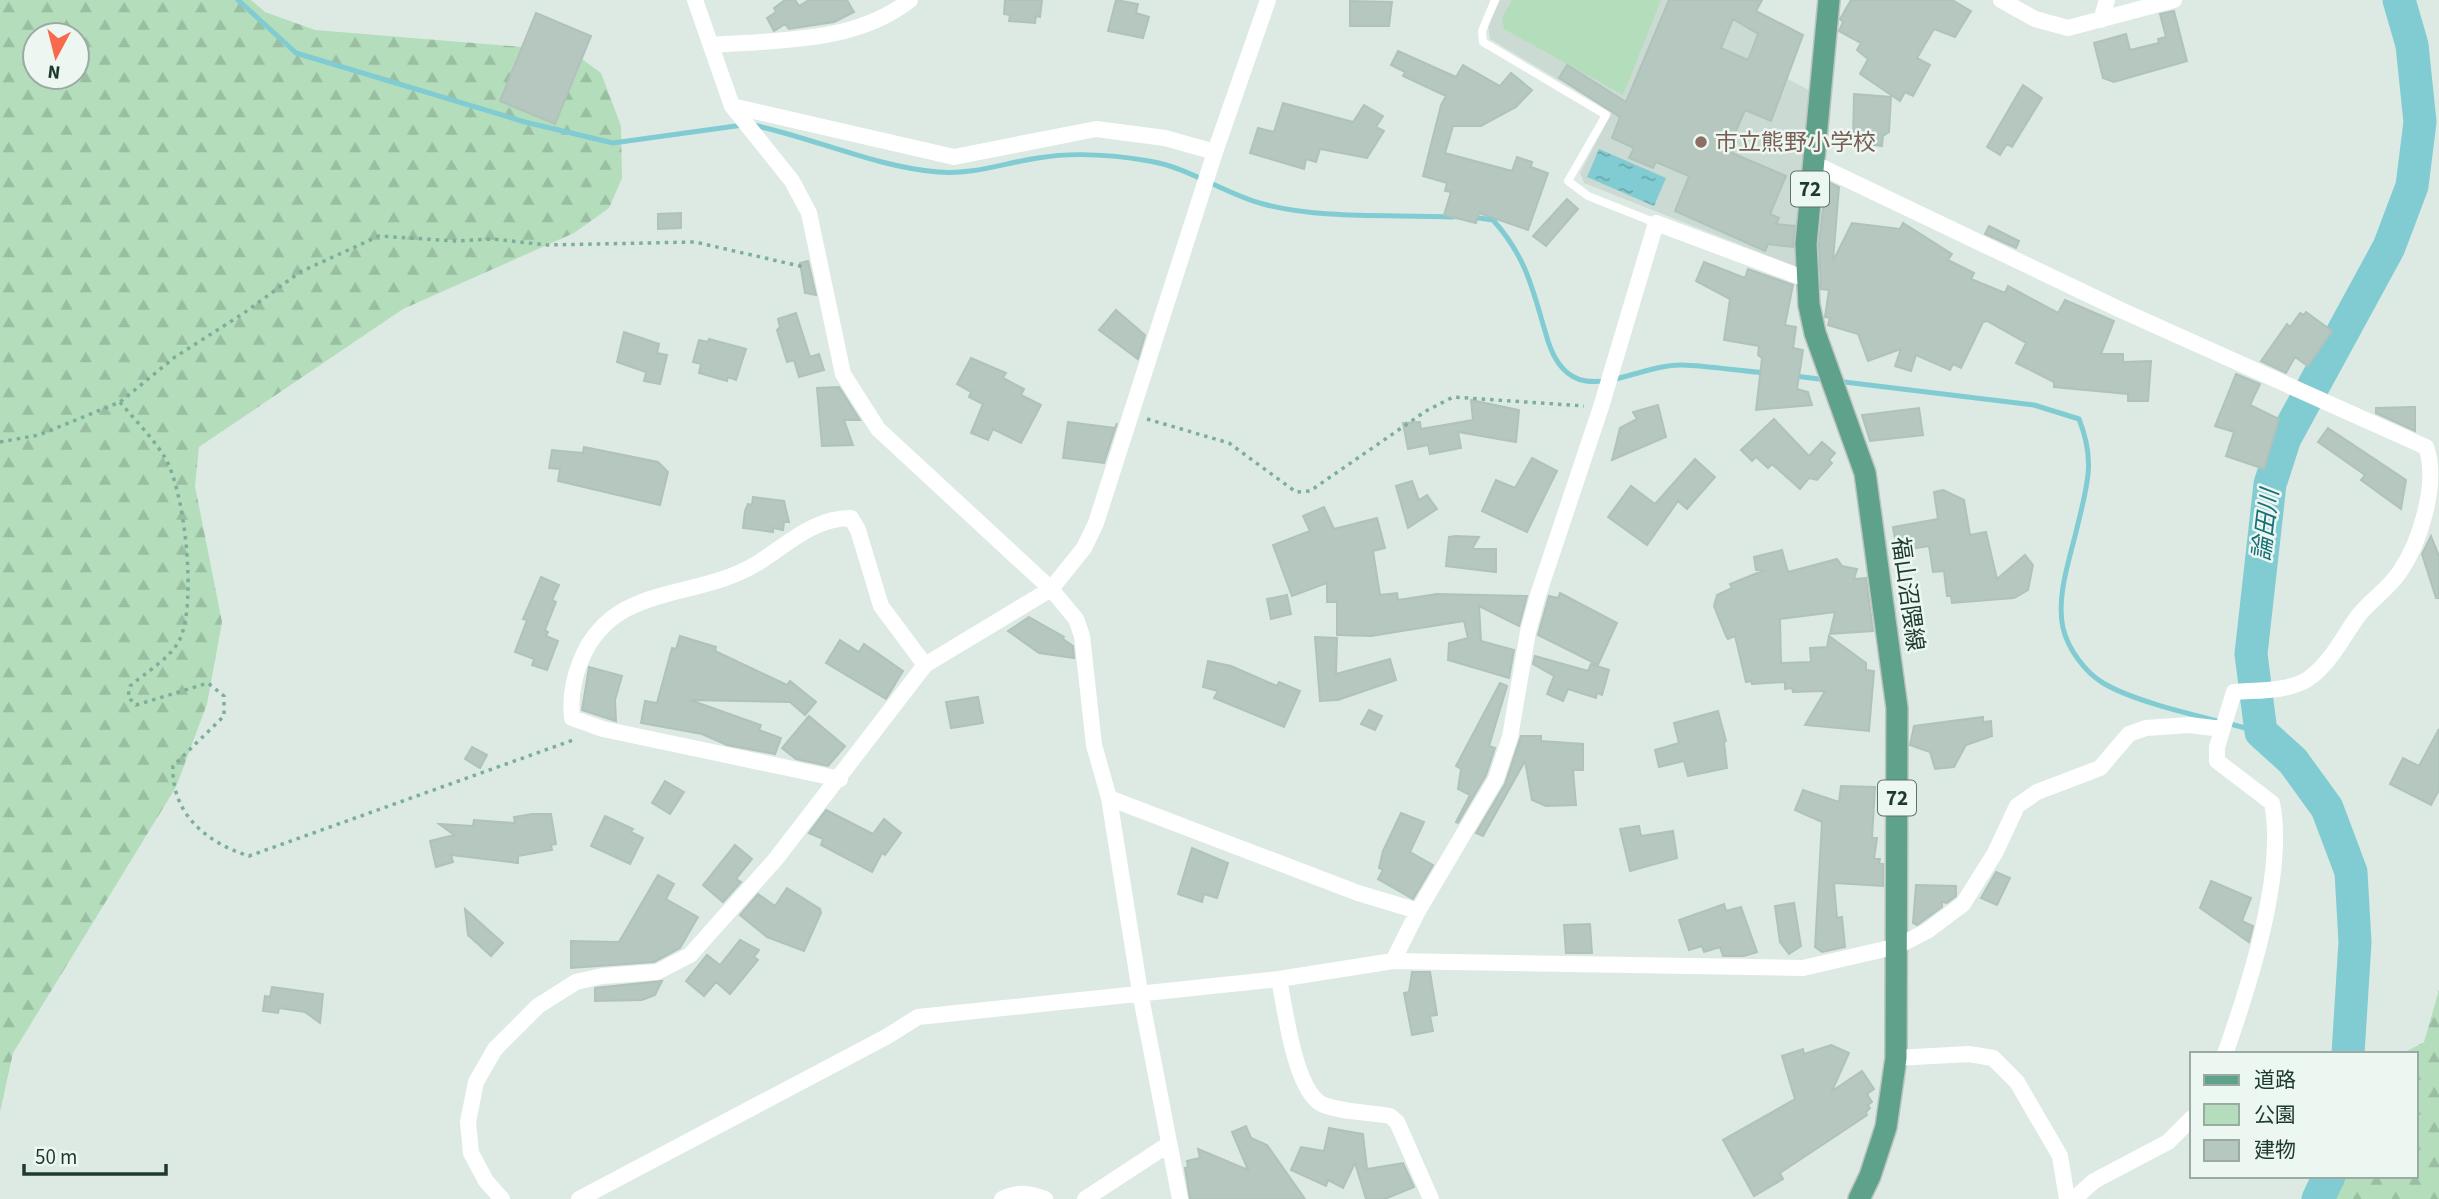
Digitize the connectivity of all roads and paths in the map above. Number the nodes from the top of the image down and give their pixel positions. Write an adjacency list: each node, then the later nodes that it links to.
1 (695, 0): 10 (street)
2 (910, 0): 10 (street)
3 (1268, 0): 12 (street)
4 (1495, 0): 14 (lane)
5 (1829, 0): 13 (main road, 福山沼隈線 / 72)
6 (2001, 0): 9 (street)
7 (2106, 0): 9 (street)
8 (2174, 0): 9 (street)
9 (2101, 20)
10 (713, 45): 11 (street)
11 (732, 106): 12 (street); 15 (street)
12 (1215, 152): 19 (street)
13 (1813, 163): 16 (main road, 福山沼隈線 / 72); 24 (street)
14 (1656, 223): 16 (street); 18 (street)
15 (823, 272): 17 (path); 21 (street)
16 (1806, 279): 28 (main road, 福山沼隈線 / 72)
17 (120, 402): 20 (path); 23 (path)
18 (1601, 407): 19 (path); 27 (street)
19 (1131, 415): 21 (street)
20 (0, 442)
21 (1051, 589): 22 (street); 26 (street)
22 (925, 665): 23 (street); 25 (street)
23 (603, 729): 25 (street)
24 (2222, 729): 28 (street); 32 (street)
25 (840, 779): 36 (street)
26 (1109, 798): 27 (street); 31 (street)
27 (1418, 911): 29 (street)
28 (1898, 946): 29 (street); 33 (main road, 福山沼隈線 / 72)
29 (1394, 961): 30 (street)
30 (1279, 979): 31 (street); 42 (street)
31 (1140, 992): 35 (street); 37 (street)
32 (2226, 1052)
33 (1896, 1058): 43 (main road, 福山沼隈線 / 72); 44 (street)
34 (2190, 1120): 45 (street)
35 (1169, 1144): 40 (street); 41 (street)
36 (502, 1199)
37 (579, 1199)
38 (1002, 1199): 39 (street)
39 (1045, 1199)
40 (1085, 1199)
41 (1180, 1199)
42 (1431, 1199)
43 (1859, 1199)
44 (2067, 1199)
45 (2074, 1199)

